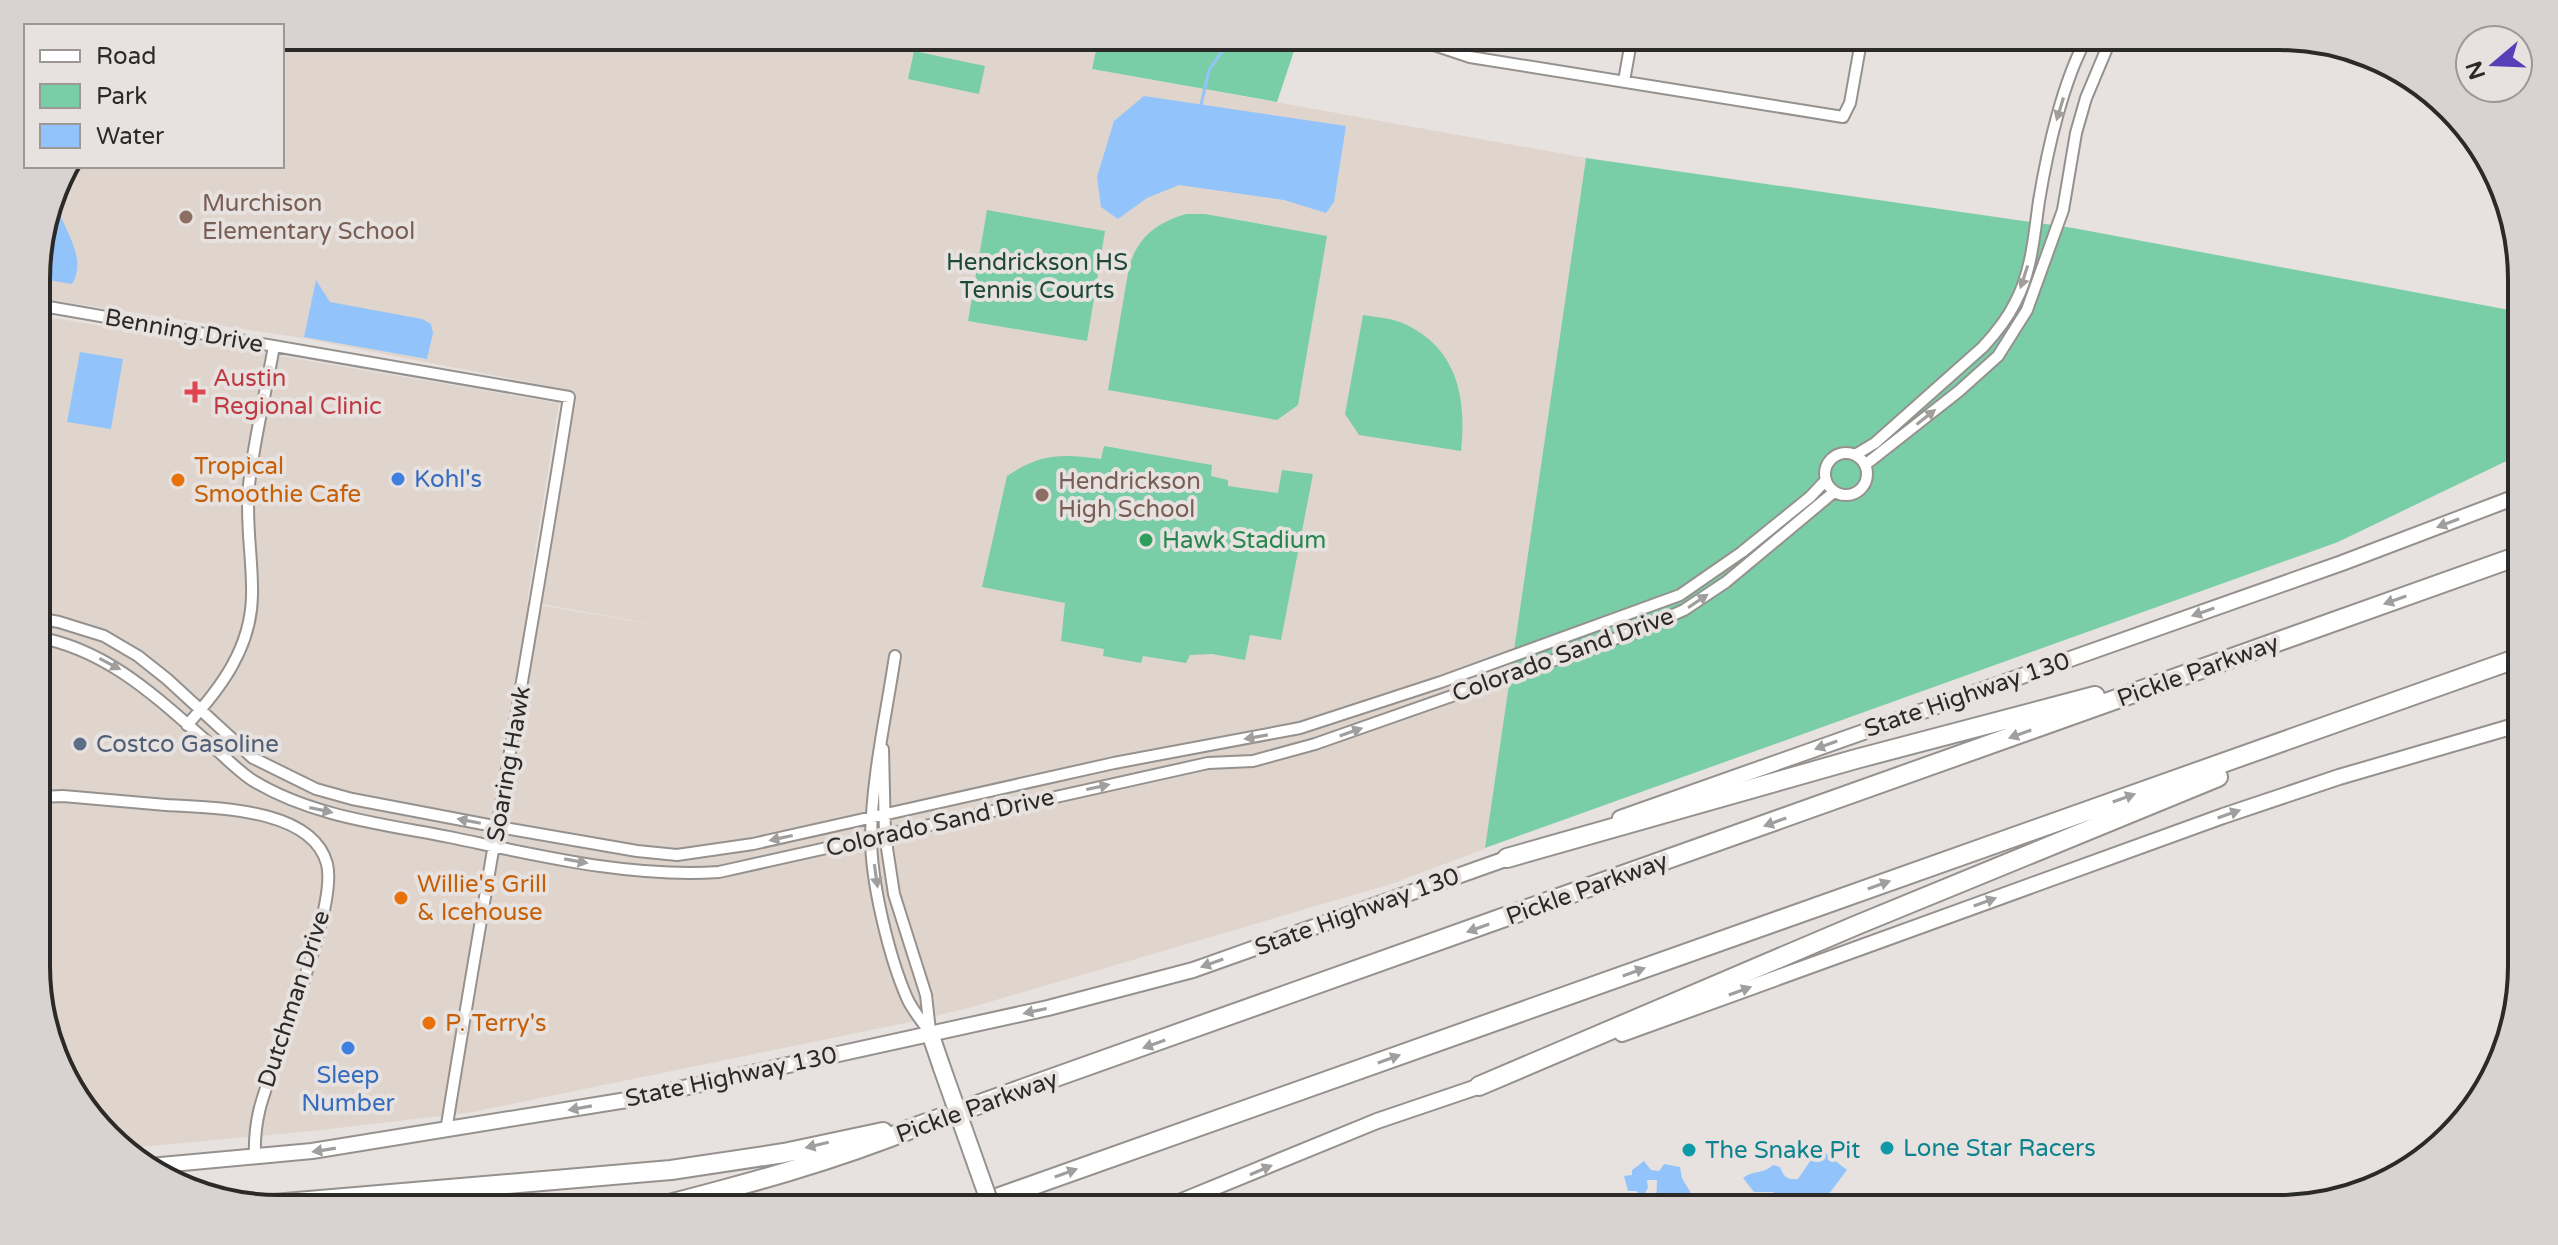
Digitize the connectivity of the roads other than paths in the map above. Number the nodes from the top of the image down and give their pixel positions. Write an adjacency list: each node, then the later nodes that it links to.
1 (1449, 50): 6 (street)
2 (1630, 50): 6 (street)
3 (1859, 50): 6 (street)
4 (2080, 50): 8 (street, one-way to 8)
5 (2106, 50): 9 (street)
6 (1624, 81)
7 (50, 307): 10 (street, Benning Drive)
8 (1997, 331): 9 (street); 12 (street)
9 (2009, 339): 13 (street, one-way to 9)
10 (274, 346): 11 (street, Benning Drive); 24 (street)
11 (569, 397): 31 (street, Soaring Hawk)
12 (1855, 455): 13 (street); 14 (street)
13 (1865, 465): 15 (street)
14 (1826, 480): 15 (street); 25 (street, Colorado Sand Drive)
15 (1834, 492): 28 (street, Colorado Sand Drive, one-way to 15)
16 (2508, 500): 35 (main road, State Highway 130, one-way to 35)
17 (2508, 560): 20 (highway, Pickle Parkway, one-way to 20)
18 (50, 621): 24 (street, Colorado Sand Drive)
19 (50, 640): 26 (street, Colorado Sand Drive, one-way to 26)
20 (2252, 651): 35 (highway); 38 (highway, Pickle Parkway, one-way to 38)
21 (895, 656): 30 (street)
22 (2508, 662): 23 (highway)
23 (2452, 681): 37 (highway); 45 (highway, one-way to 23)
24 (201, 710): 26 (street); 31 (street, Colorado Sand Drive, one-way to 24)
25 (1326, 719): 28 (street); 30 (street, Colorado Sand Drive, one-way to 30)
26 (187, 725): 34 (street, Colorado Sand Drive, one-way to 34)
27 (2508, 728): 37 (main road, one-way to 27)
28 (1315, 744): 32 (street, Colorado Sand Drive, one-way to 28)
29 (50, 797): 40 (street, Dutchman Drive)
30 (879, 817): 31 (street, Colorado Sand Drive, one-way to 31); 32 (street); 33 (street)
31 (499, 827): 34 (street, Soaring Hawk)
32 (885, 835): 33 (street, Colorado Sand Drive); 36 (street)
33 (871, 838): 34 (street, Colorado Sand Drive, one-way to 33); 36 (street, one-way to 36)
34 (495, 846): 39 (street, Soaring Hawk)
35 (1507, 858): 36 (main road, State Highway 130, one-way to 36)
36 (930, 1033): 39 (main road, State Highway 130, one-way to 39); 44 (main road, bridge)
37 (1479, 1086): 46 (main road, one-way to 37)
38 (921, 1125): 42 (highway, one-way to 42); 43 (highway, Pickle Parkway)
39 (446, 1131): 40 (main road, State Highway 130, one-way to 40)
40 (255, 1157): 41 (main road, State Highway 130)
41 (167, 1165)
42 (379, 1195)
43 (704, 1195)
44 (987, 1195)
45 (1005, 1195)
46 (1196, 1195)

